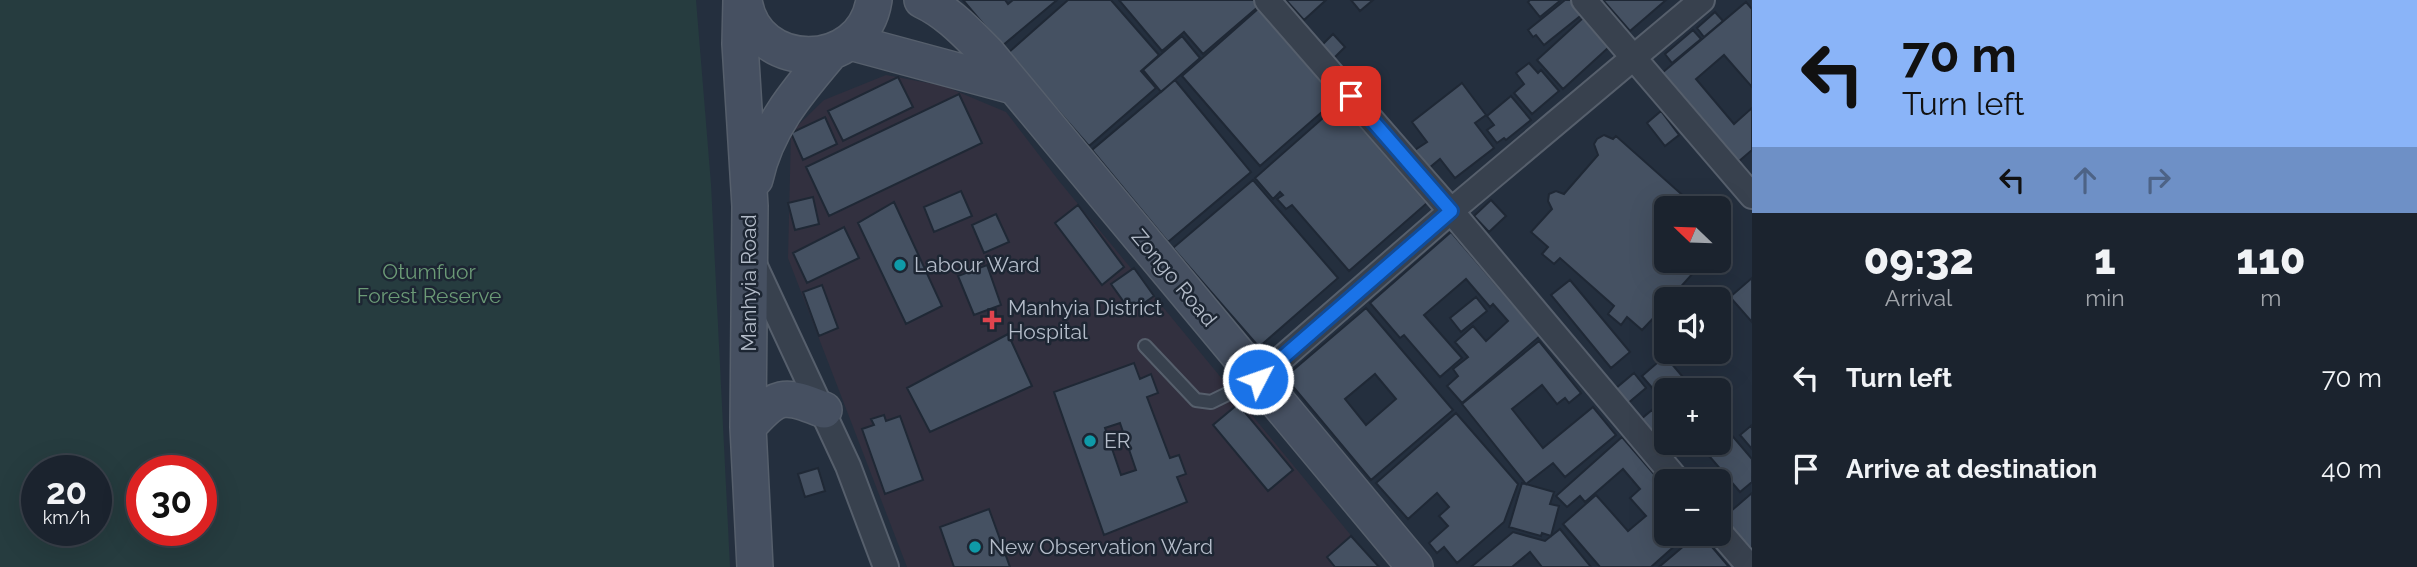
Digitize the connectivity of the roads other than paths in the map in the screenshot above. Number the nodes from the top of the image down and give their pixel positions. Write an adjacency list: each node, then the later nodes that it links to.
1 (743, 0): 7 (main road); 11 (main road, Manhyia Road)
2 (874, 0): 7 (main road)
3 (922, 0): 9 (main road, Zongo Road)
4 (1267, 0): 12 (street)
5 (1584, 0): 8 (street)
6 (1702, 0): 8 (street)
7 (840, 48): 9 (main road); 11 (main road)
8 (1633, 60): 10 (street); 12 (street)
9 (1013, 86): 15 (main road, Zongo Road)
10 (1752, 196)
11 (750, 206): 13 (main road, Manhyia Road)
12 (1451, 211): 15 (street); 18 (street)
13 (749, 255): 16 (street); 17 (main road, Manhyia Road)
14 (1145, 346): 15 (lane)
15 (1258, 379): 22 (main road, Zongo Road)
16 (824, 410): 17 (main road); 21 (street)
17 (748, 426): 20 (main road, Manhyia Road)
18 (1668, 469)
19 (1731, 545): 23 (street)
20 (755, 567)
21 (886, 567)
22 (1415, 567)
23 (1750, 567)

